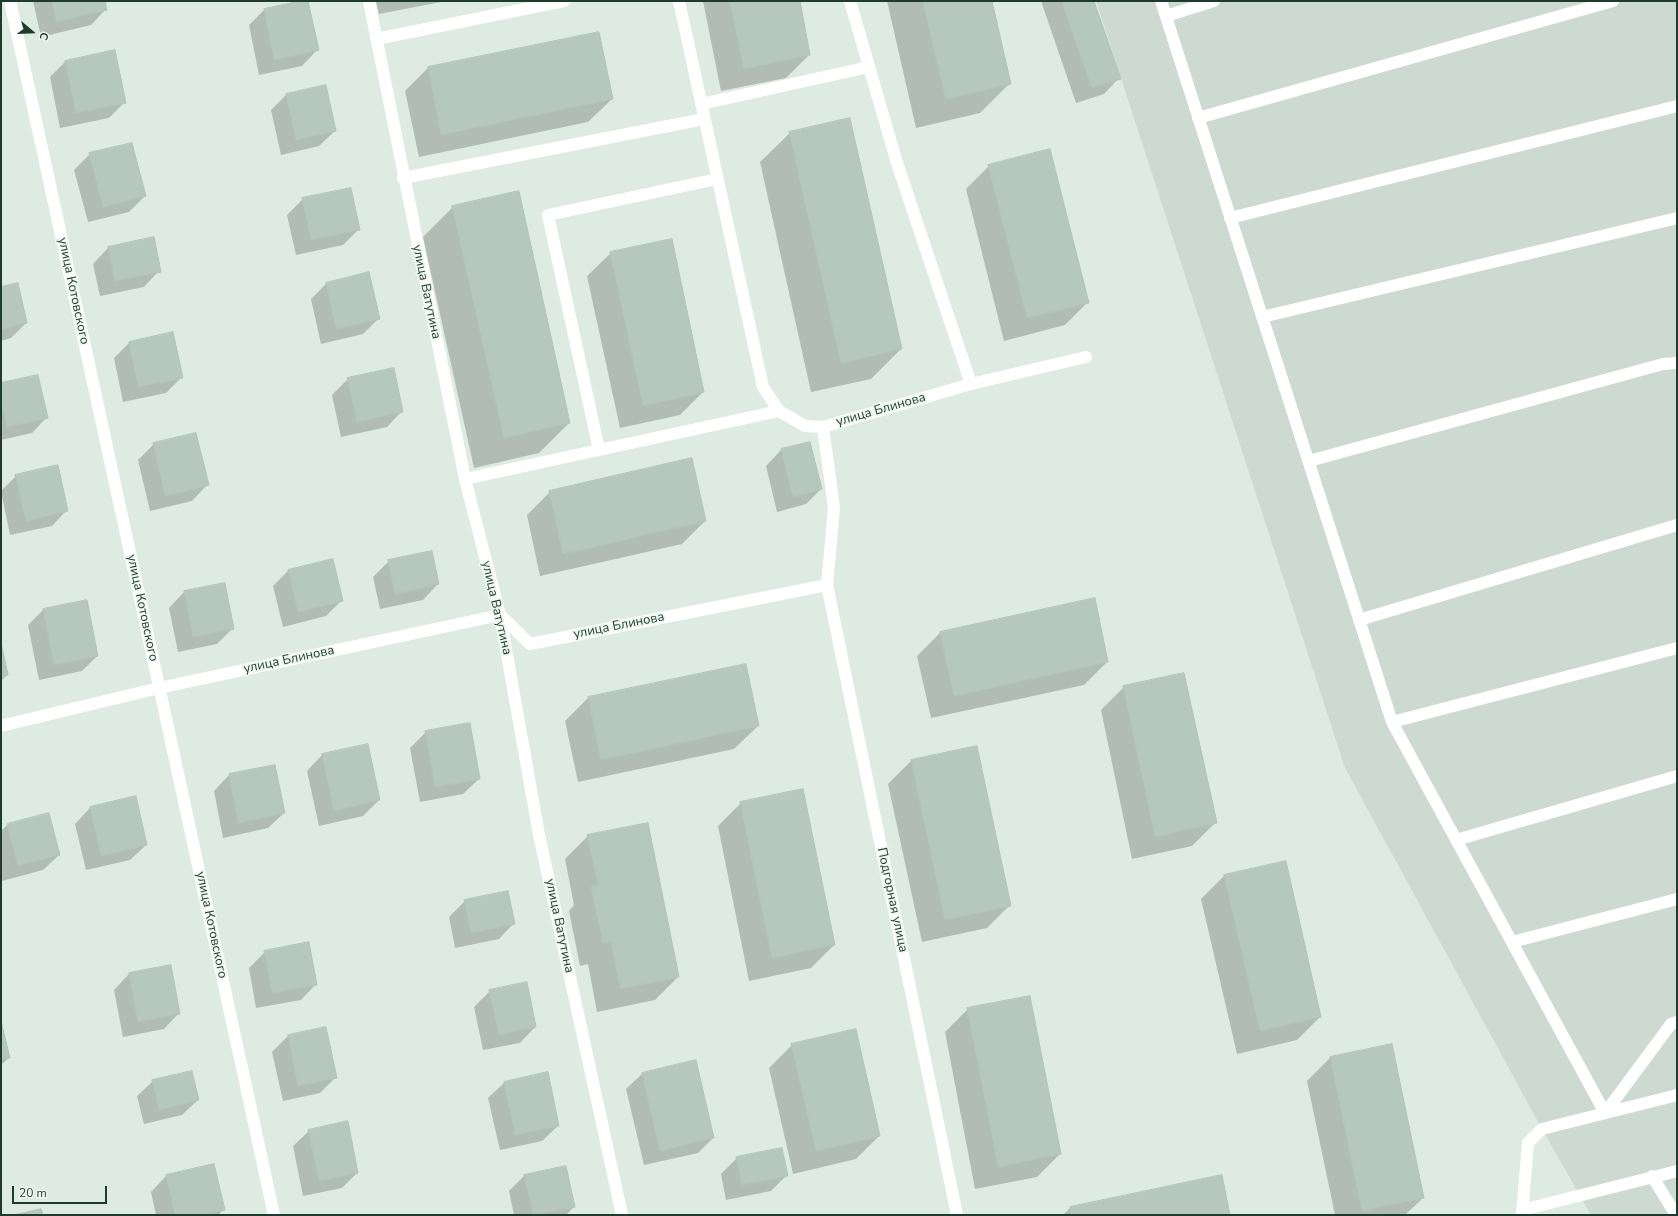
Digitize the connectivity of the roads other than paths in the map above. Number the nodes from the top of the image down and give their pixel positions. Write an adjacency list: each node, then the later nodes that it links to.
1 (10, 1): 35 (street, улица Котовского)
2 (369, 1): 11 (street, улица Ватутина)
3 (564, 1): 9 (street)
4 (679, 1): 13 (street)
5 (850, 1): 12 (street)
6 (1161, 1): 10 (street)
7 (1214, 1): 10 (street)
8 (1613, 1): 15 (street)
9 (512, 6): 11 (street)
10 (1166, 16): 15 (street)
11 (376, 39): 17 (street, улица Ватутина)
12 (869, 67): 13 (street); 24 (street)
13 (701, 104): 16 (street)
14 (1677, 106): 19 (street)
15 (1198, 118): 19 (street)
16 (704, 119): 17 (street); 18 (street)
17 (403, 178): 29 (street, улица Ватутина)
18 (718, 179): 25 (street); 27 (street)
19 (1230, 218): 21 (street)
20 (1677, 218): 21 (street)
21 (1262, 317): 28 (street)
22 (1086, 357): 24 (street, улица Блинова)
23 (1677, 363): 28 (street)
24 (971, 384): 26 (street, улица Блинова)
25 (779, 411): 26 (street); 27 (street)
26 (823, 427): 31 (street, улица Блинова)
27 (600, 450): 29 (street)
28 (1309, 461): 33 (street)
29 (465, 479): 32 (street, улица Ватутина)
30 (1677, 526): 33 (street)
31 (827, 585): 32 (street, улица Блинова); 50 (street, Подгорная улица)
32 (500, 614): 35 (street, улица Блинова); 49 (street, улица Ватутина)
33 (1360, 620): 36 (street)
34 (1677, 648): 36 (street)
35 (159, 688): 37 (street, улица Блинова); 48 (street, улица Котовского)
36 (1392, 722): 39 (street)
37 (1, 726)
38 (1677, 776): 39 (street)
39 (1456, 840): 41 (street)
40 (1677, 899): 41 (street)
41 (1512, 942): 44 (street)
42 (1677, 1022): 44 (street)
43 (1677, 1095): 44 (street)
44 (1605, 1113): 47 (street)
45 (1677, 1171): 46 (street)
46 (1652, 1176): 47 (street); 51 (street)
47 (1522, 1213)
48 (274, 1215)
49 (622, 1215)
50 (957, 1215)
51 (1676, 1215)

